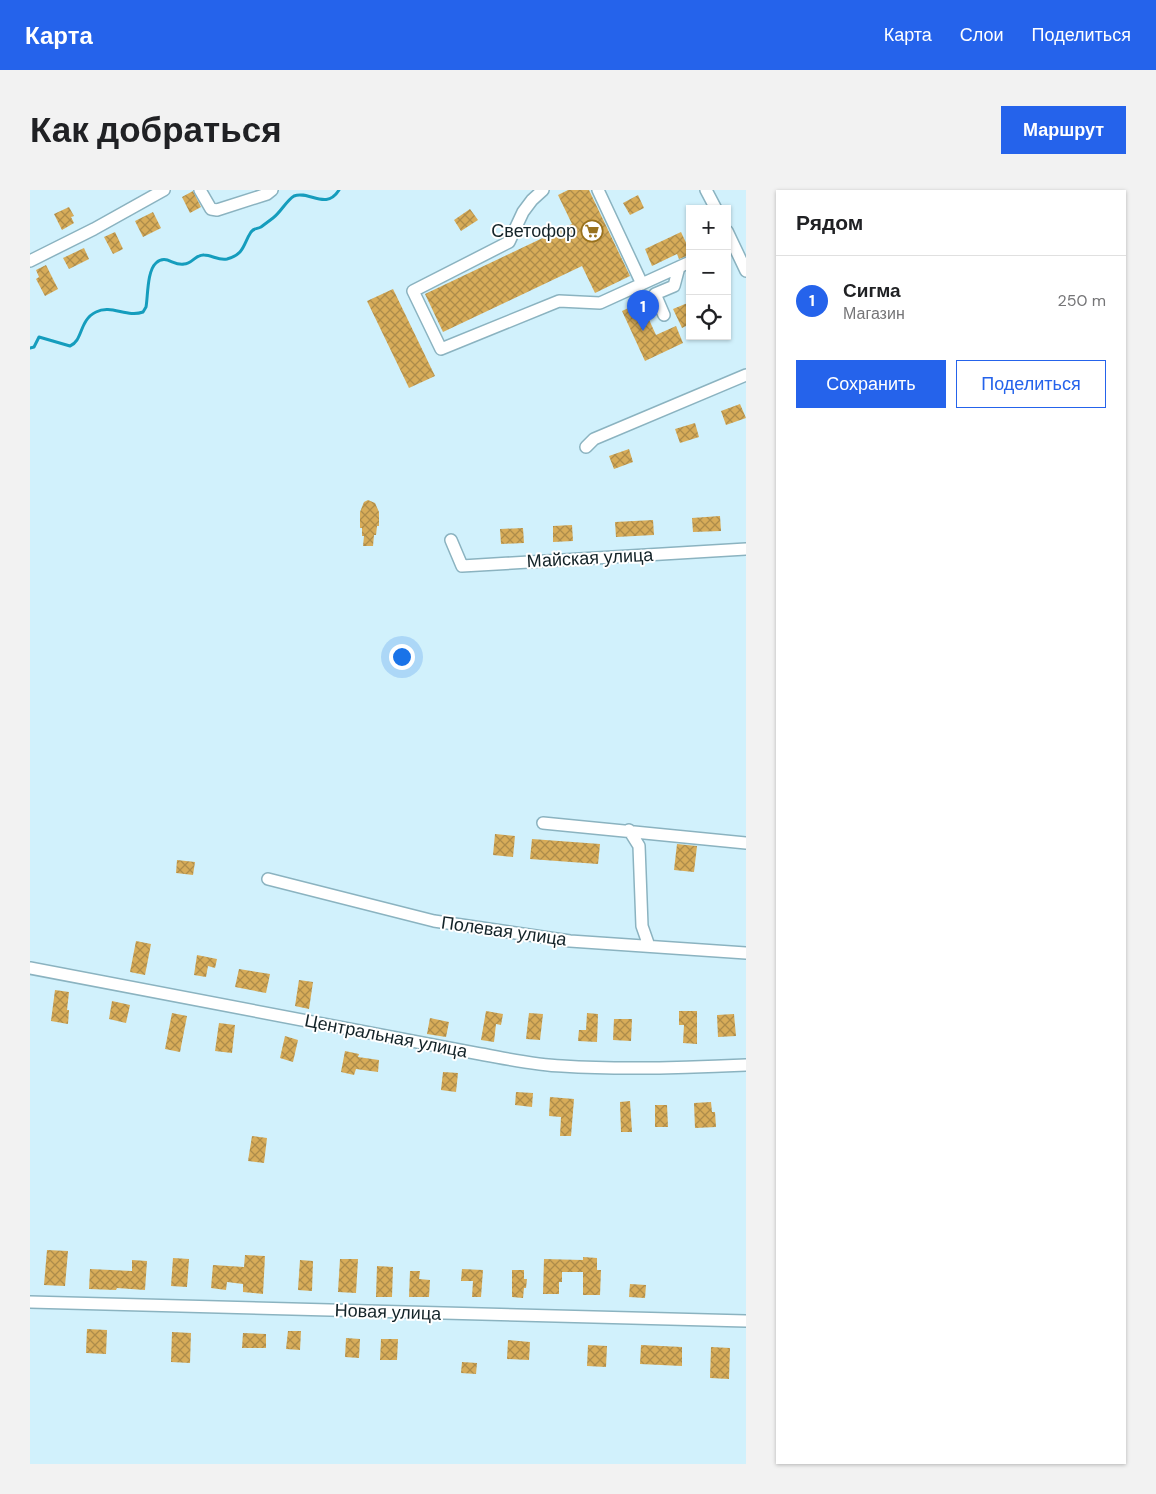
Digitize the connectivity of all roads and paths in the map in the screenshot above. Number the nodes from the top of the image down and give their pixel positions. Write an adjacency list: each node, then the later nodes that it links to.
1 (164, 190): 9 (street)
2 (200, 190): 3 (street)
3 (272, 190)
4 (543, 190): 12 (street)
5 (598, 190): 12 (street)
6 (706, 190): 7 (street)
7 (714, 205)
8 (731, 246): 11 (street)
9 (30, 260)
10 (684, 265): 12 (street); 13 (street)
11 (746, 271)
12 (642, 284)
13 (664, 315)
14 (746, 375): 15 (street)
15 (586, 447)
16 (451, 540): 17 (street, Майская улица)
17 (746, 549)
18 (543, 823): 19 (street)
19 (629, 830): 20 (street); 22 (street)
20 (746, 843)
21 (268, 879): 22 (street, Полевая улица)
22 (649, 946): 23 (street, Полевая улица)
23 (746, 953)
24 (30, 968): 25 (street, Центральная улица)
25 (746, 1065)
26 (30, 1302): 27 (street, Новая улица)
27 (746, 1321)

